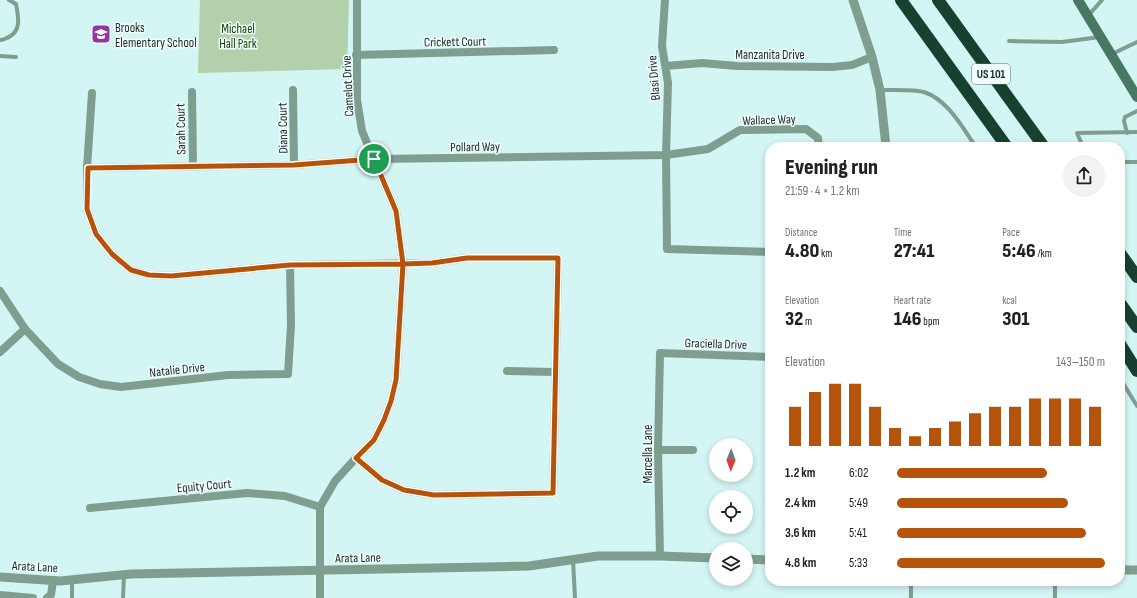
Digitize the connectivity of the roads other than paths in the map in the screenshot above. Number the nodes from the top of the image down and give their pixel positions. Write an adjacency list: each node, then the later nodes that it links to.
1 (9, 0): 11 (lane)
2 (357, 0): 16 (street, Camelot Drive)
3 (664, 0): 20 (street, Blasi Drive)
4 (853, 0): 19 (street)
5 (901, 0): 32 (highway, US 101)
6 (938, 0): 33 (highway, US 101)
7 (1078, 0): 9 (main road)
8 (1102, 0): 9 (lane)
9 (1088, 17): 10 (main road)
10 (1101, 37): 12 (lane); 15 (main road)
11 (0, 40)
12 (1009, 41)
13 (1137, 42): 15 (lane)
14 (554, 50): 16 (street, Crickett Court)
15 (1111, 54): 25 (main road)
16 (356, 55): 36 (street, Camelot Drive)
17 (0, 56): 18 (lane)
18 (16, 57)
19 (872, 57): 20 (street, Manzanita Drive); 22 (street)
20 (666, 66): 35 (street, Blasi Drive)
21 (293, 90): 39 (street, Diana Court)
22 (880, 90): 30 (street); 31 (lane)
23 (192, 92): 40 (street, Sarah Court)
24 (92, 93): 41 (street)
25 (1137, 97)
26 (1137, 111): 28 (lane)
27 (1137, 132): 28 (lane)
28 (1127, 133): 34 (lane)
29 (818, 142): 35 (street, Wallace Way)
30 (885, 142)
31 (973, 142)
32 (1003, 142)
33 (1040, 142)
34 (1081, 142)
35 (666, 155): 36 (street, Pollard Way); 42 (street)
36 (374, 159): 39 (street, Pollard Way); 44 (street, Camelot Drive)
37 (1125, 162): 38 (lane)
38 (1137, 162)
39 (294, 165): 40 (street, Pollard Way)
40 (193, 166): 41 (street, Pollard Way)
41 (88, 168): 45 (street)
42 (765, 252)
43 (1125, 260): 46 (highway)
44 (403, 264): 45 (street); 57 (street); 62 (street, Camelot Drive)
45 (290, 265): 50 (street, Natalie Drive)
46 (1137, 277)
47 (0, 291): 50 (street, Natalie Drive)
48 (1125, 310): 49 (highway)
49 (1137, 327)
50 (25, 329): 51 (street)
51 (0, 352)
52 (660, 352): 54 (street, Graciella Drive); 60 (street, Marcella Lane)
53 (1125, 352): 56 (highway)
54 (765, 357)
55 (507, 371): 57 (street)
56 (1137, 371)
57 (554, 372): 62 (street)
58 (1125, 386): 59 (lane)
59 (1137, 406)
60 (658, 450): 61 (street); 65 (street, Marcella Lane)
61 (693, 450)
62 (356, 458): 63 (street, Camelot Drive)
63 (320, 507): 64 (street, Equity Court); 72 (street)
64 (90, 508)
65 (660, 556): 66 (street, Arata Lane); 68 (street, Arata Lane)
66 (709, 558)
67 (753, 559): 69 (street)
68 (573, 560): 72 (street, Arata Lane); 85 (lane)
69 (765, 560)
70 (1125, 570): 71 (street)
71 (1137, 570)
72 (321, 571): 73 (street, Arata Lane); 84 (street)
73 (124, 575): 75 (street, Arata Lane); 83 (lane)
74 (0, 577): 76 (street, Arata Lane)
75 (72, 580): 76 (street, Arata Lane); 82 (lane)
76 (52, 581): 81 (street)
77 (912, 586): 86 (lane)
78 (1055, 586): 87 (lane)
79 (0, 595): 80 (street)
80 (33, 598)
81 (47, 598)
82 (72, 598)
83 (123, 598)
84 (320, 598)
85 (575, 598)
86 (911, 598)
87 (1055, 598)

